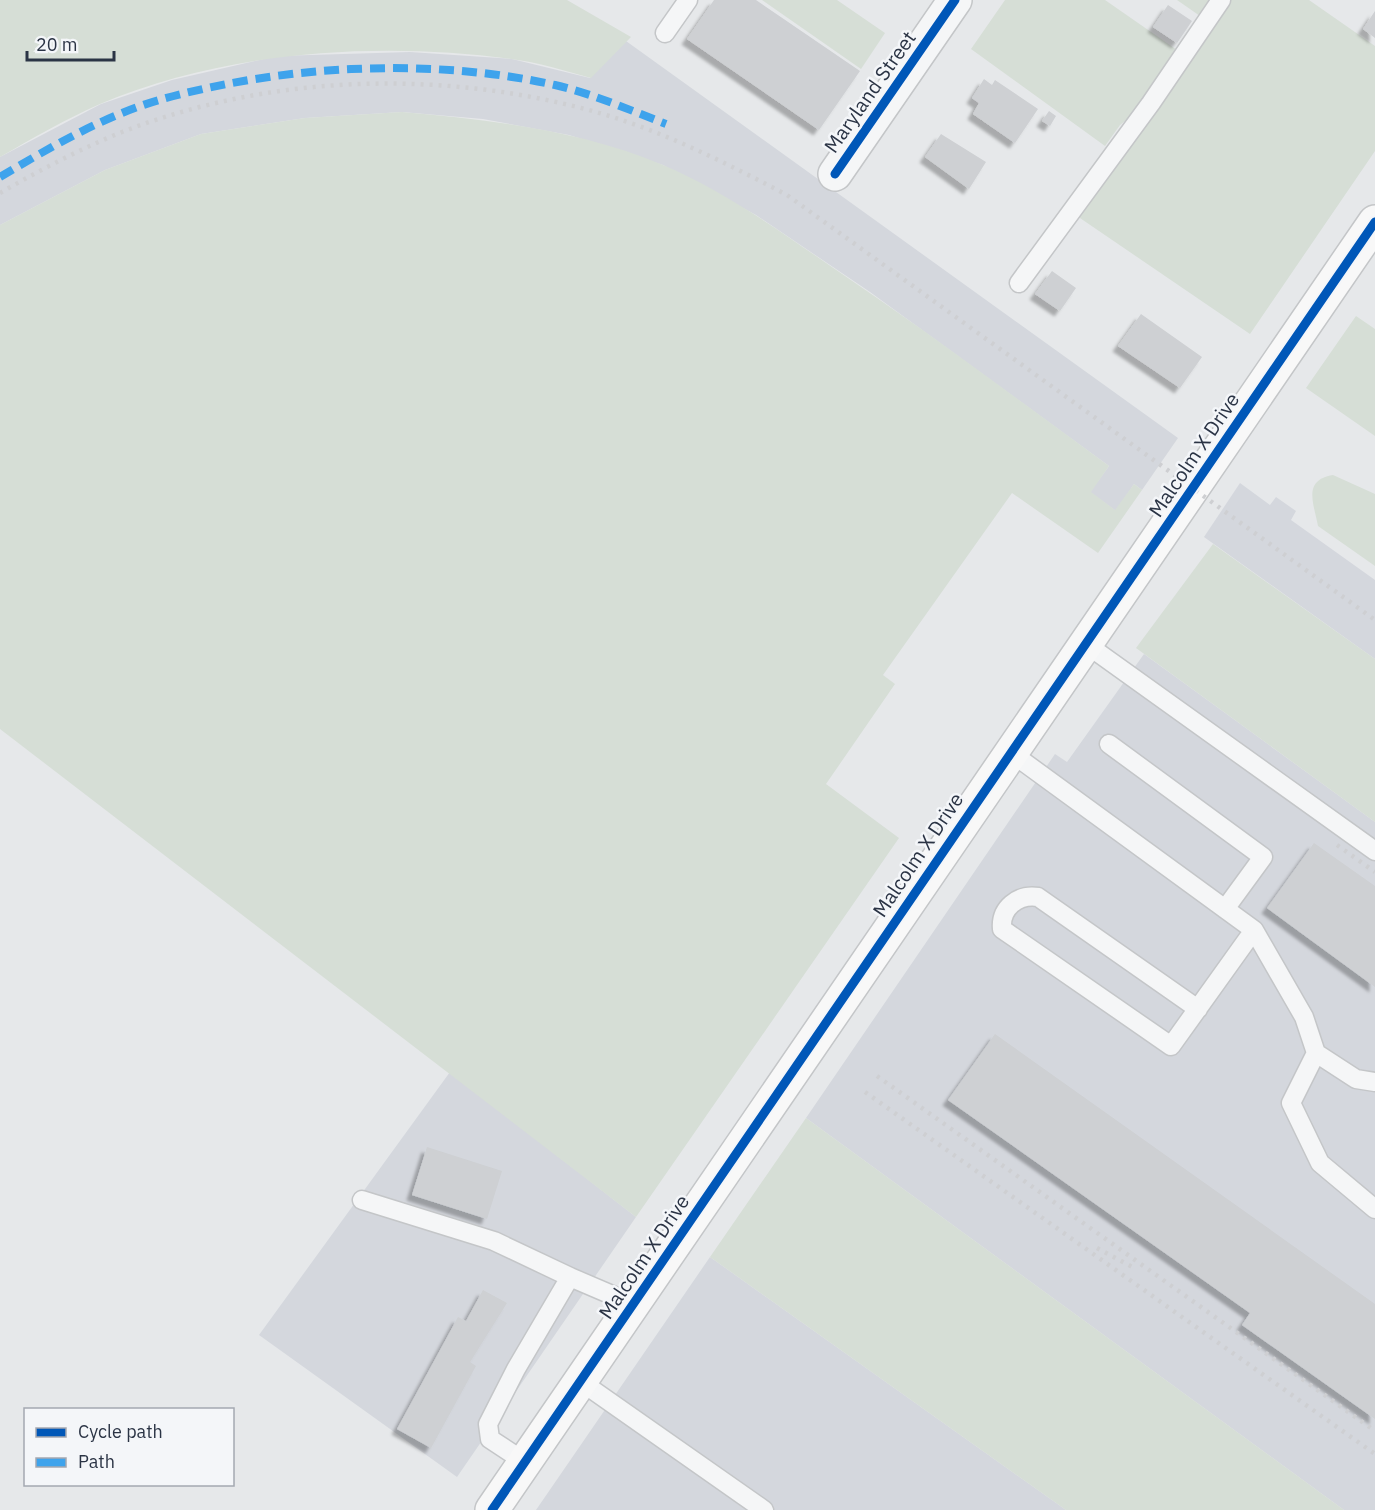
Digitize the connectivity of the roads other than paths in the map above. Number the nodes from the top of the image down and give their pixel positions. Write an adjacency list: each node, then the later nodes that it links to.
1 (688, 0): 4 (lane)
2 (955, 0): 5 (street, Maryland Street)
3 (1221, 0): 7 (lane)
4 (665, 33)
5 (835, 174)
6 (1375, 222): 8 (street, Malcolm X Drive)
7 (1019, 283)
8 (1086, 644): 10 (street, Malcolm X Drive); 11 (lane)
9 (1109, 744): 12 (lane)
10 (1010, 752): 12 (lane); 20 (street, Malcolm X Drive)
11 (1375, 851)
12 (1225, 909): 13 (lane)
13 (1254, 930): 14 (lane); 15 (lane)
14 (1198, 1009): 14 (lane)
15 (1316, 1053): 16 (lane); 18 (lane)
16 (1375, 1082)
17 (362, 1200): 19 (lane)
18 (1375, 1209)
19 (570, 1277): 20 (lane); 22 (lane)
20 (633, 1304): 21 (street, Malcolm X Drive)
21 (580, 1381): 22 (street, Malcolm X Drive); 24 (lane)
22 (525, 1462): 23 (street, Malcolm X Drive)
23 (492, 1510)
24 (764, 1510)

